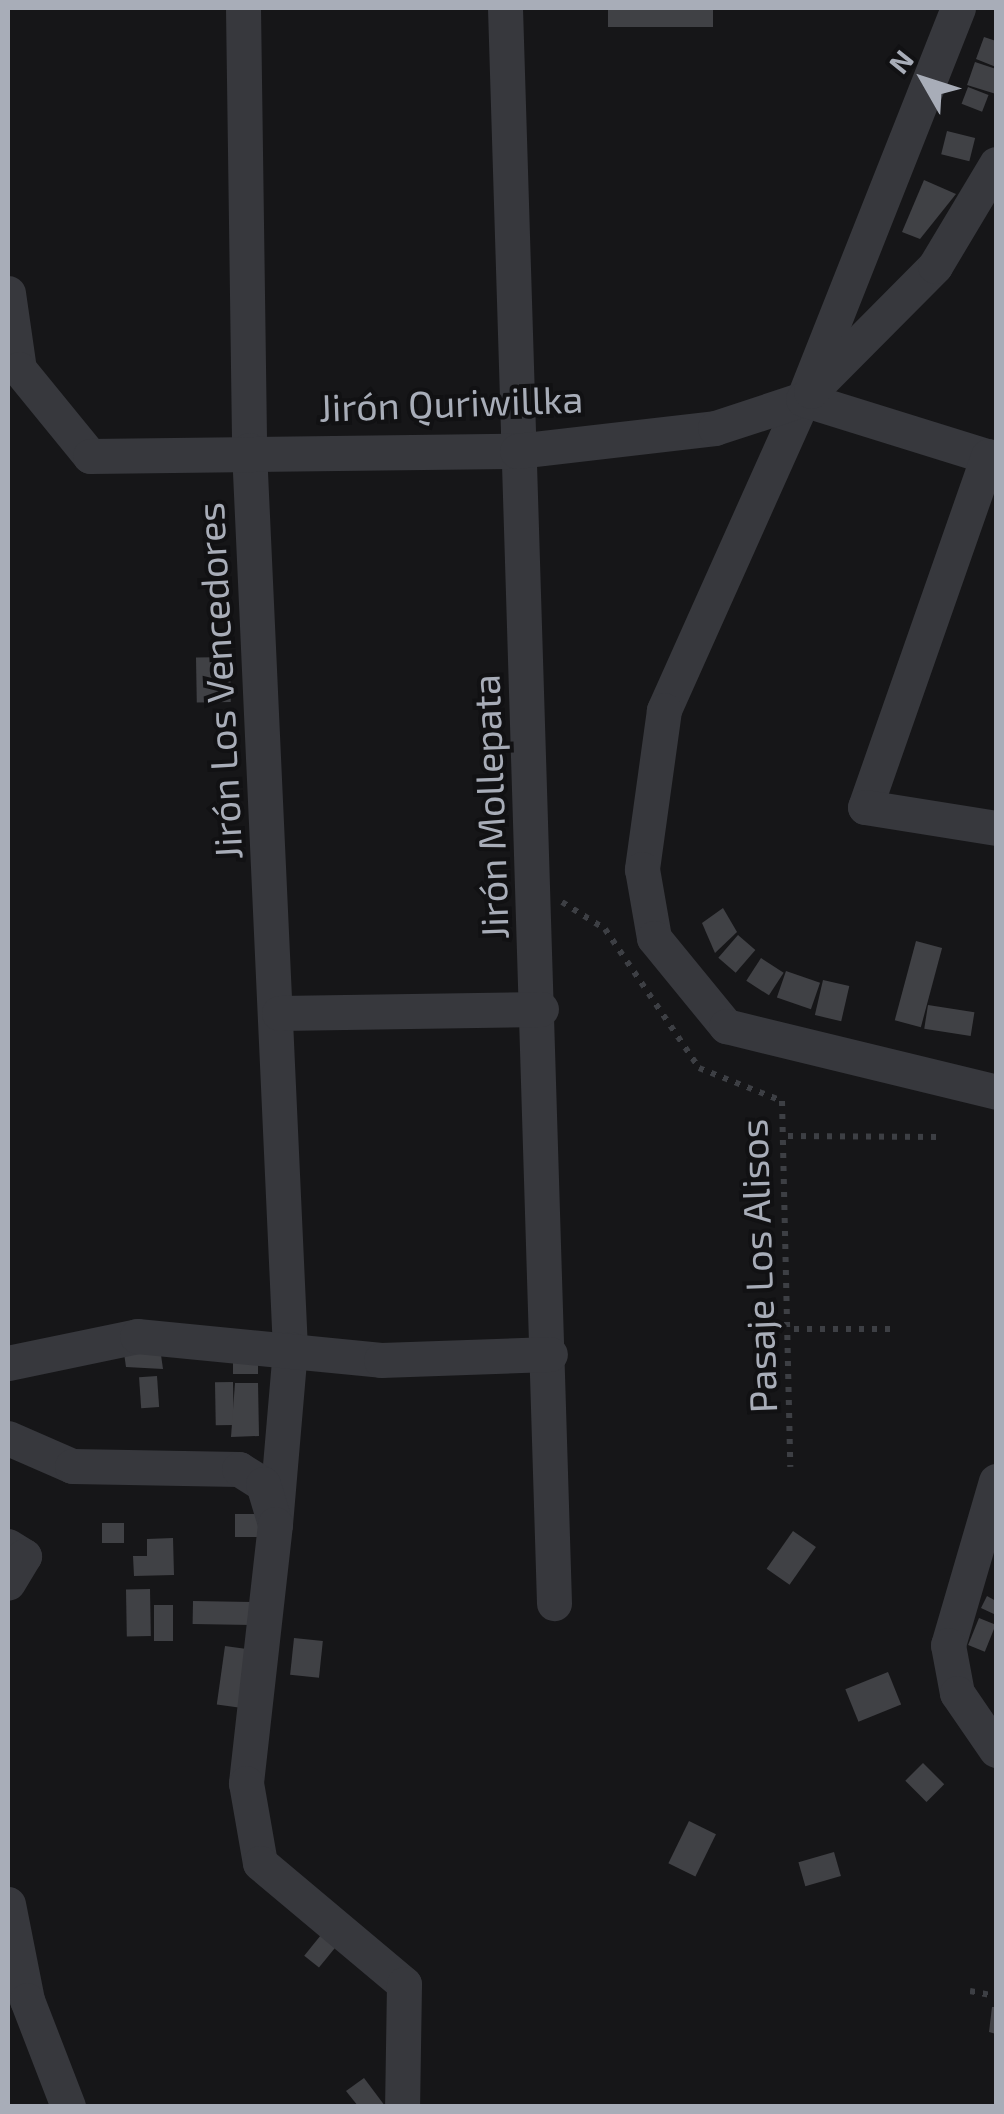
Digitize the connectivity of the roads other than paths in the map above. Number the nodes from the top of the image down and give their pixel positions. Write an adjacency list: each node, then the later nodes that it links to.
1 (244, 8): 7 (street, Jirón Los Vencedores)
2 (505, 8): 8 (street, Jirón Mollepata)
3 (958, 8): 6 (street)
4 (996, 164): 6 (street)
5 (8, 293): 7 (street, Jirón Quriwillka)
6 (803, 398): 8 (street, Jirón Quriwillka); 9 (street); 13 (street)
7 (250, 450): 8 (street, Jirón Quriwillka); 12 (street, Jirón Los Vencedores)
8 (517, 451): 11 (street, Jirón Mollepata)
9 (992, 458): 10 (street)
10 (996, 828)
11 (541, 1009): 12 (street); 15 (street, Jirón Mollepata)
12 (279, 1013): 14 (street, Jirón Los Vencedores)
13 (996, 1092)
14 (290, 1349): 15 (street); 16 (street); 19 (street, Jirón Los Vencedores)
15 (550, 1354): 22 (street, Jirón Mollepata)
16 (8, 1363)
17 (8, 1438): 19 (street)
18 (996, 1481): 23 (street)
19 (275, 1524): 26 (street, Jirón Los Vencedores)
20 (8, 1546): 21 (street)
21 (8, 1583)
22 (554, 1603)
23 (996, 1750)
24 (8, 1904): 25 (street)
25 (68, 2106)
26 (402, 2106)

